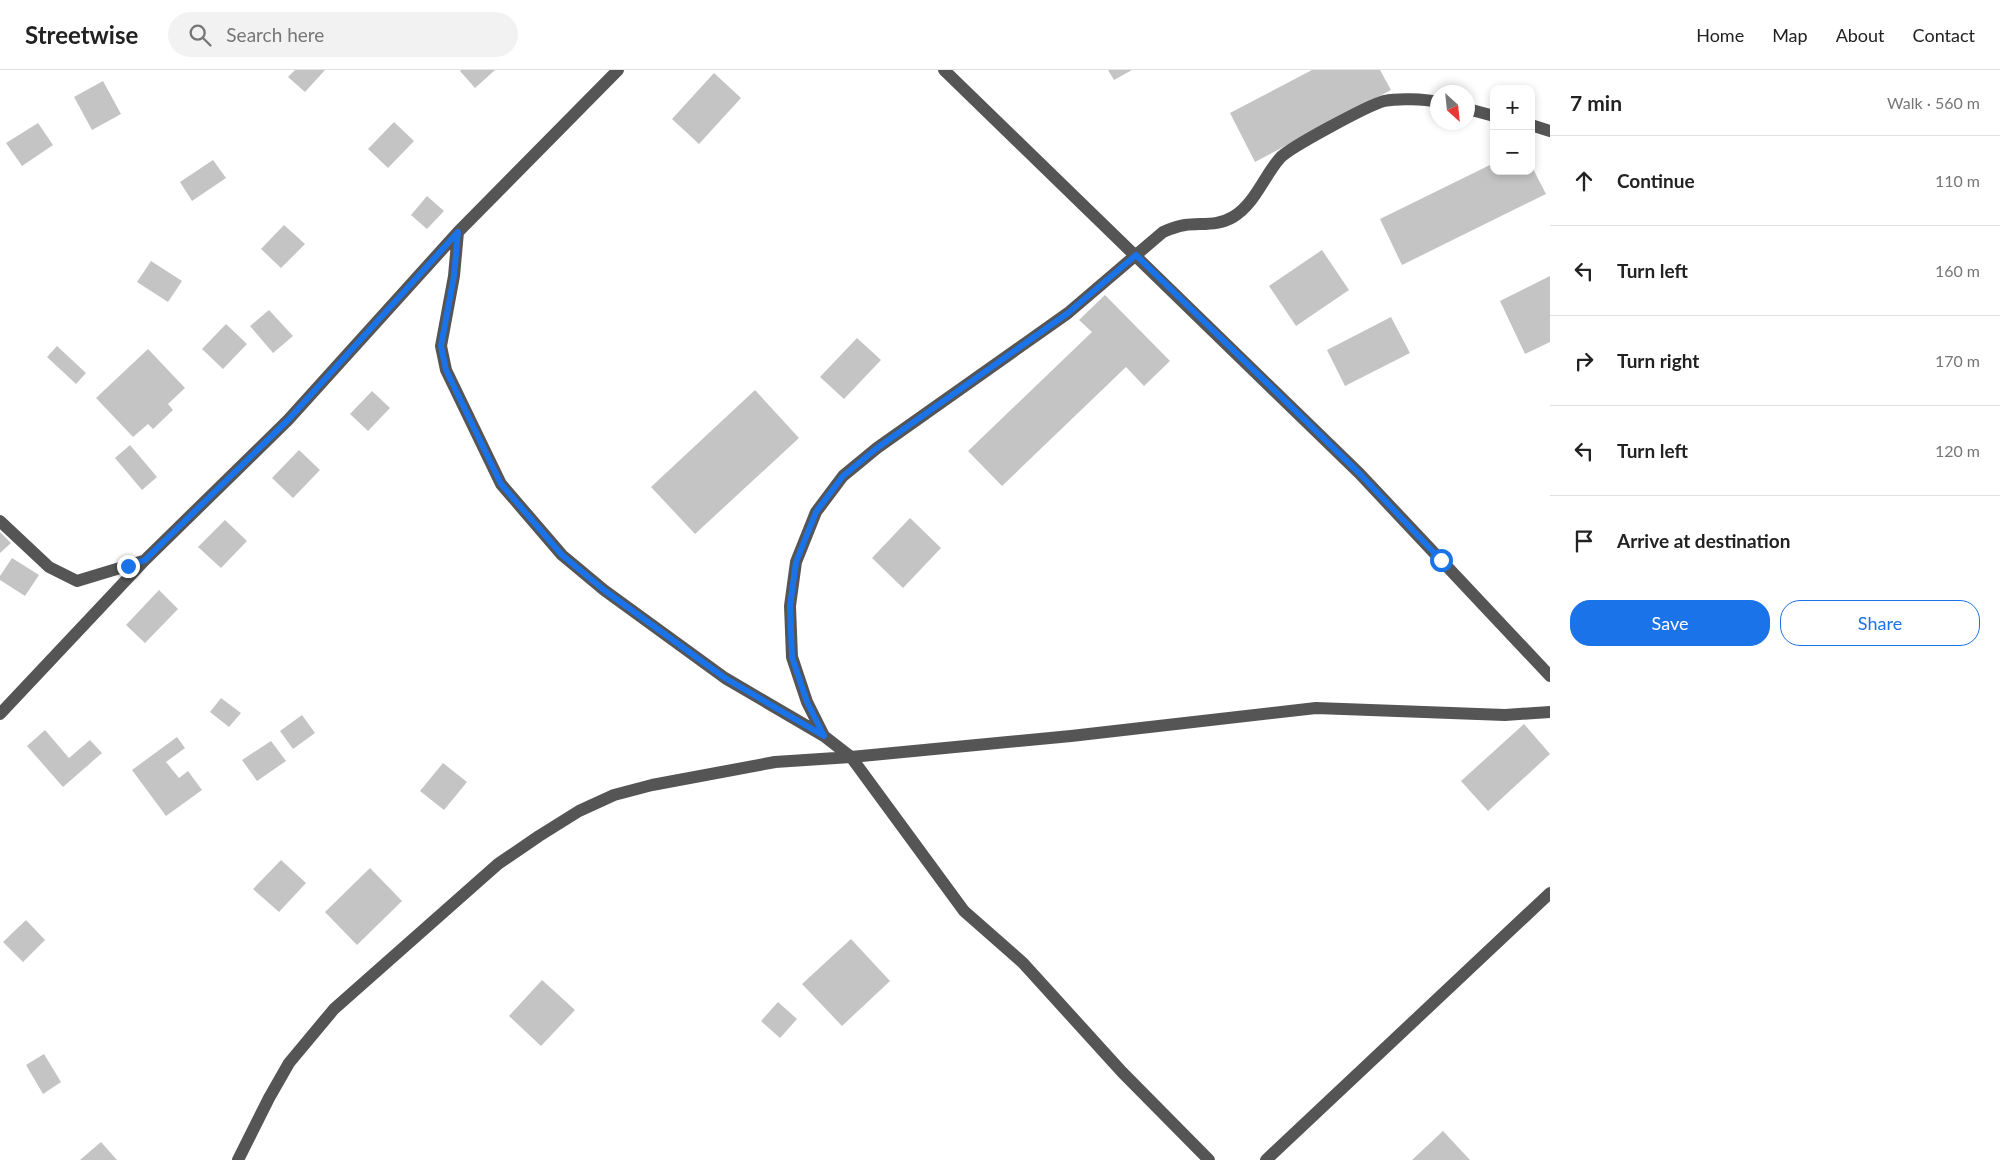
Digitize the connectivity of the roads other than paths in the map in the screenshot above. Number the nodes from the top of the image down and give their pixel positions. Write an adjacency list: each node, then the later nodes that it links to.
1 (618, 70): 8 (street)
2 (944, 70): 9 (street)
3 (1430, 101): 9 (street)
4 (1475, 111): 5 (street)
5 (1490, 115)
6 (1535, 126): 7 (street)
7 (1550, 131)
8 (458, 232): 11 (street); 15 (street)
9 (1136, 255): 12 (street); 15 (street)
10 (0, 521): 11 (street)
11 (145, 560): 14 (street)
12 (1550, 676)
13 (1550, 712): 16 (street)
14 (0, 714)
15 (824, 736): 16 (street)
16 (851, 757): 18 (street); 19 (street)
17 (1550, 893): 20 (street)
18 (238, 1160)
19 (1208, 1160)
20 (1266, 1160)

